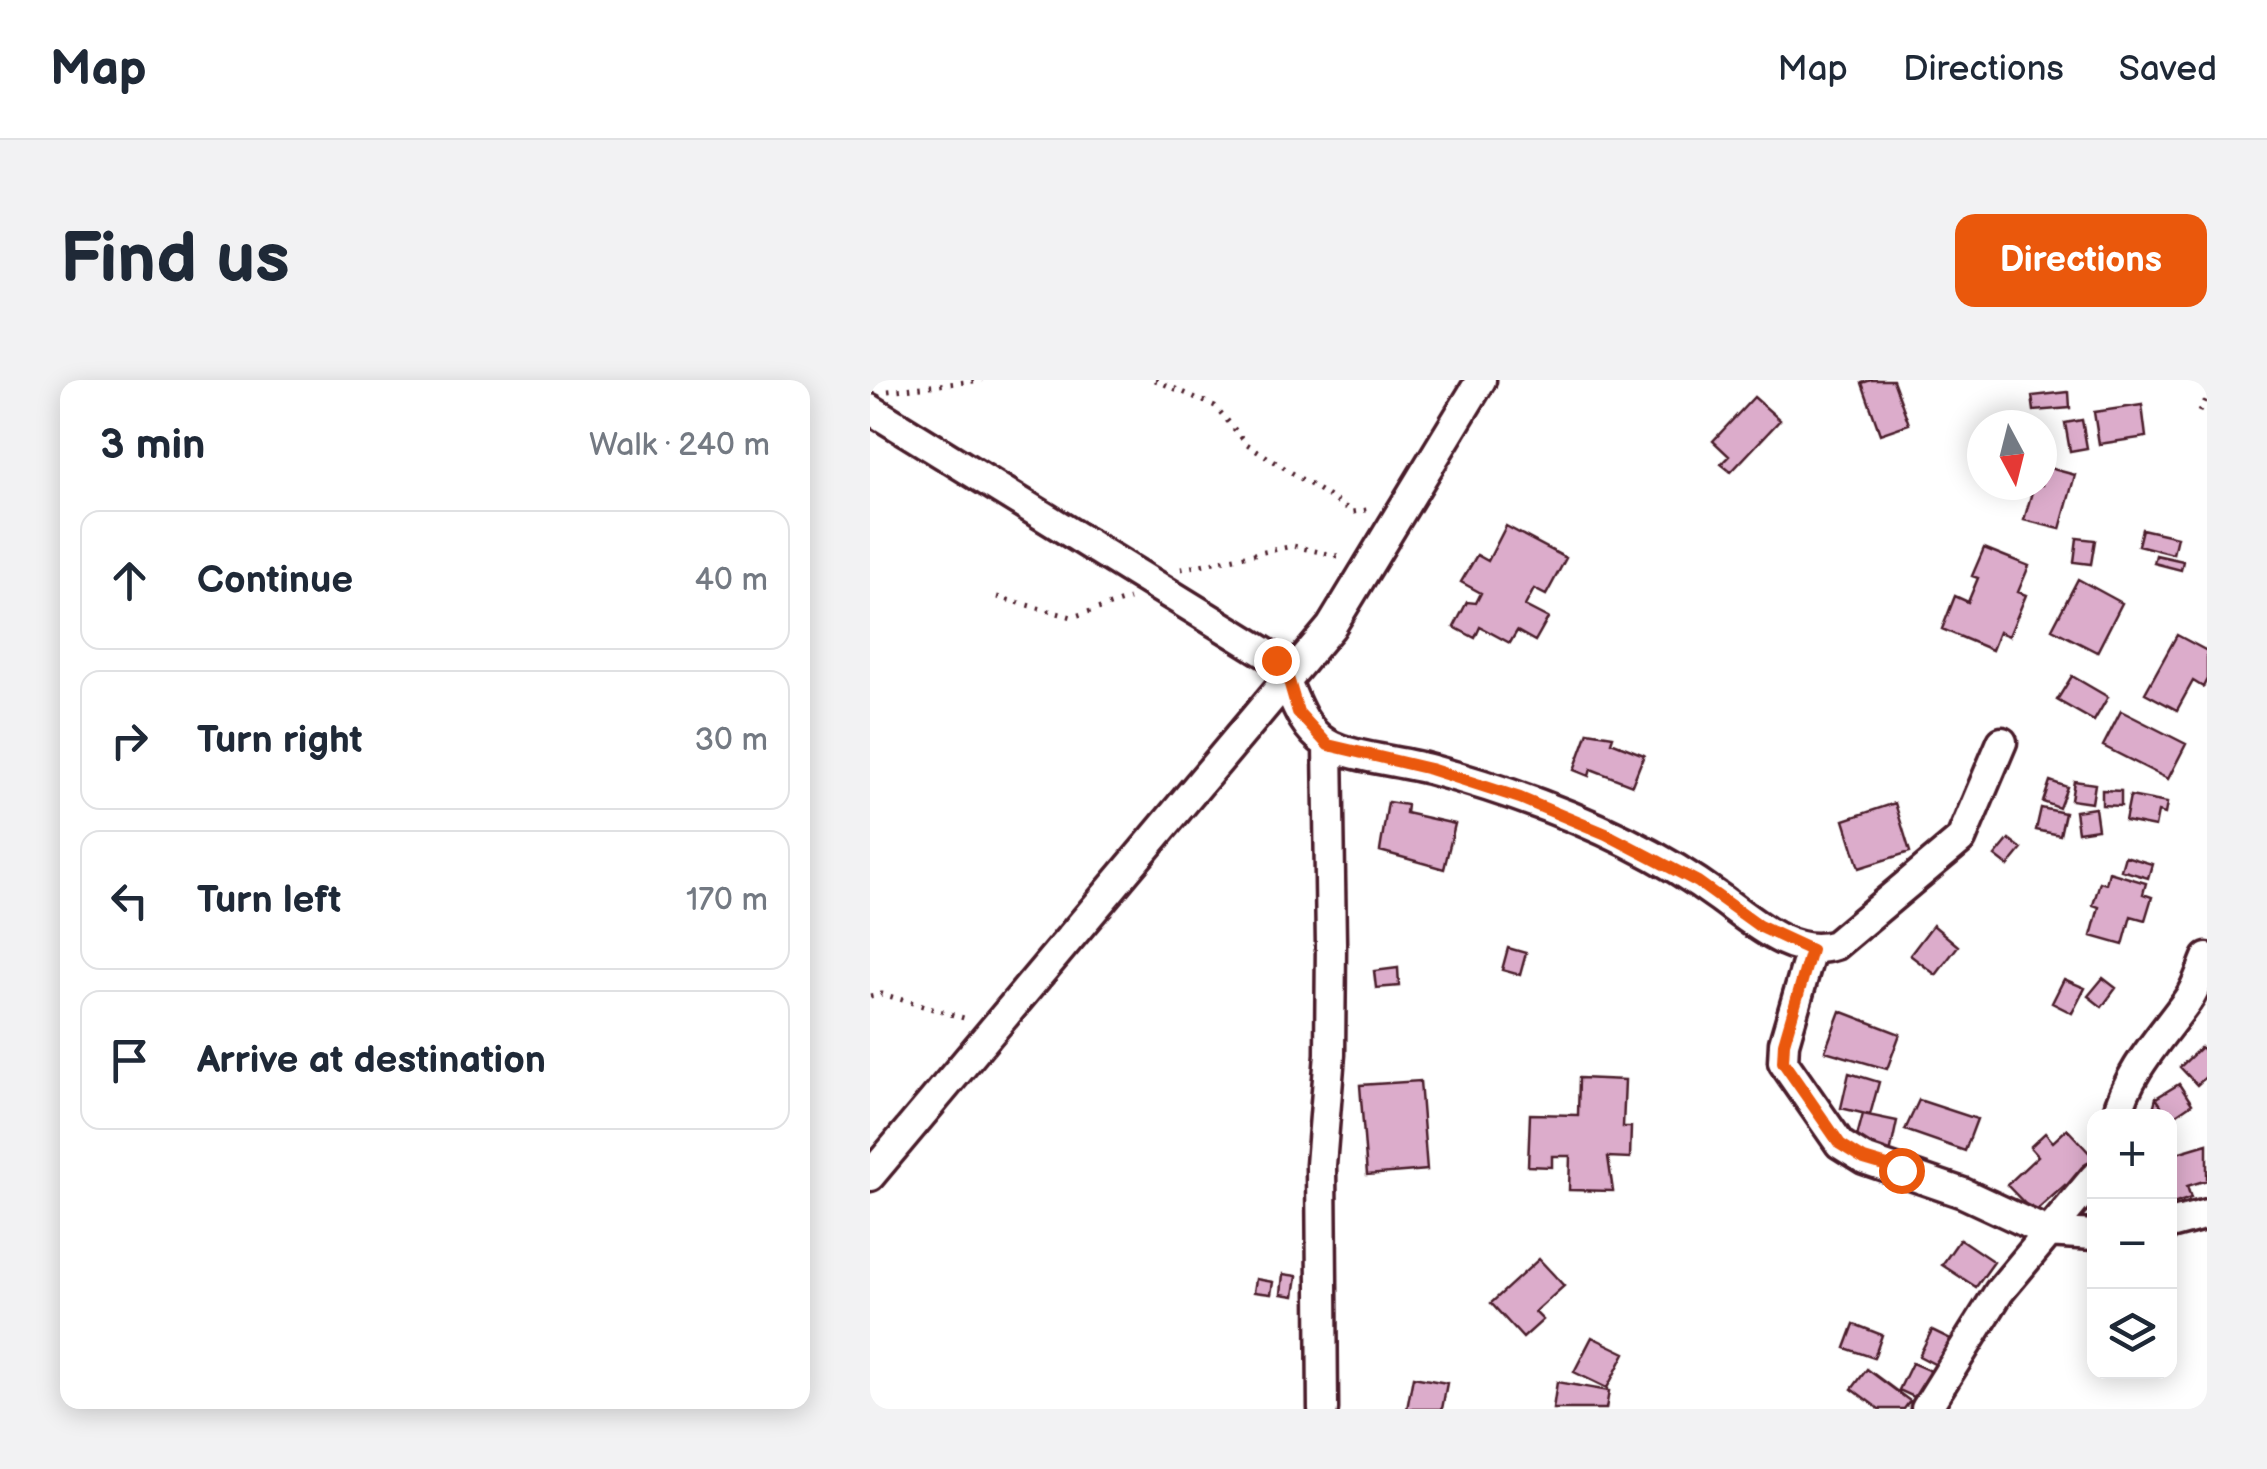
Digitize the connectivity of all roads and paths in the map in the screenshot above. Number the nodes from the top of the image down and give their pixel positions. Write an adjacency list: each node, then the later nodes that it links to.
1 (982, 380): 4 (path)
2 (1154, 380): 8 (path)
3 (1480, 380): 8 (street)
4 (870, 393)
5 (2207, 395): 7 (path)
6 (870, 409): 9 (street)
7 (2199, 412)
8 (1404, 506): 9 (street)
9 (1289, 681): 11 (street); 15 (street)
10 (2002, 742): 12 (street)
11 (1328, 745): 12 (street); 23 (street)
12 (1811, 950): 21 (street)
13 (2207, 958): 16 (street)
14 (870, 996): 15 (path)
15 (994, 1028): 17 (street)
16 (2120, 1109)
17 (870, 1176)
18 (2087, 1186): 21 (street)
19 (2207, 1214): 20 (street)
20 (2177, 1222)
21 (2046, 1232): 22 (street); 24 (street)
22 (2087, 1235)
23 (1323, 1409)
24 (1926, 1409)

